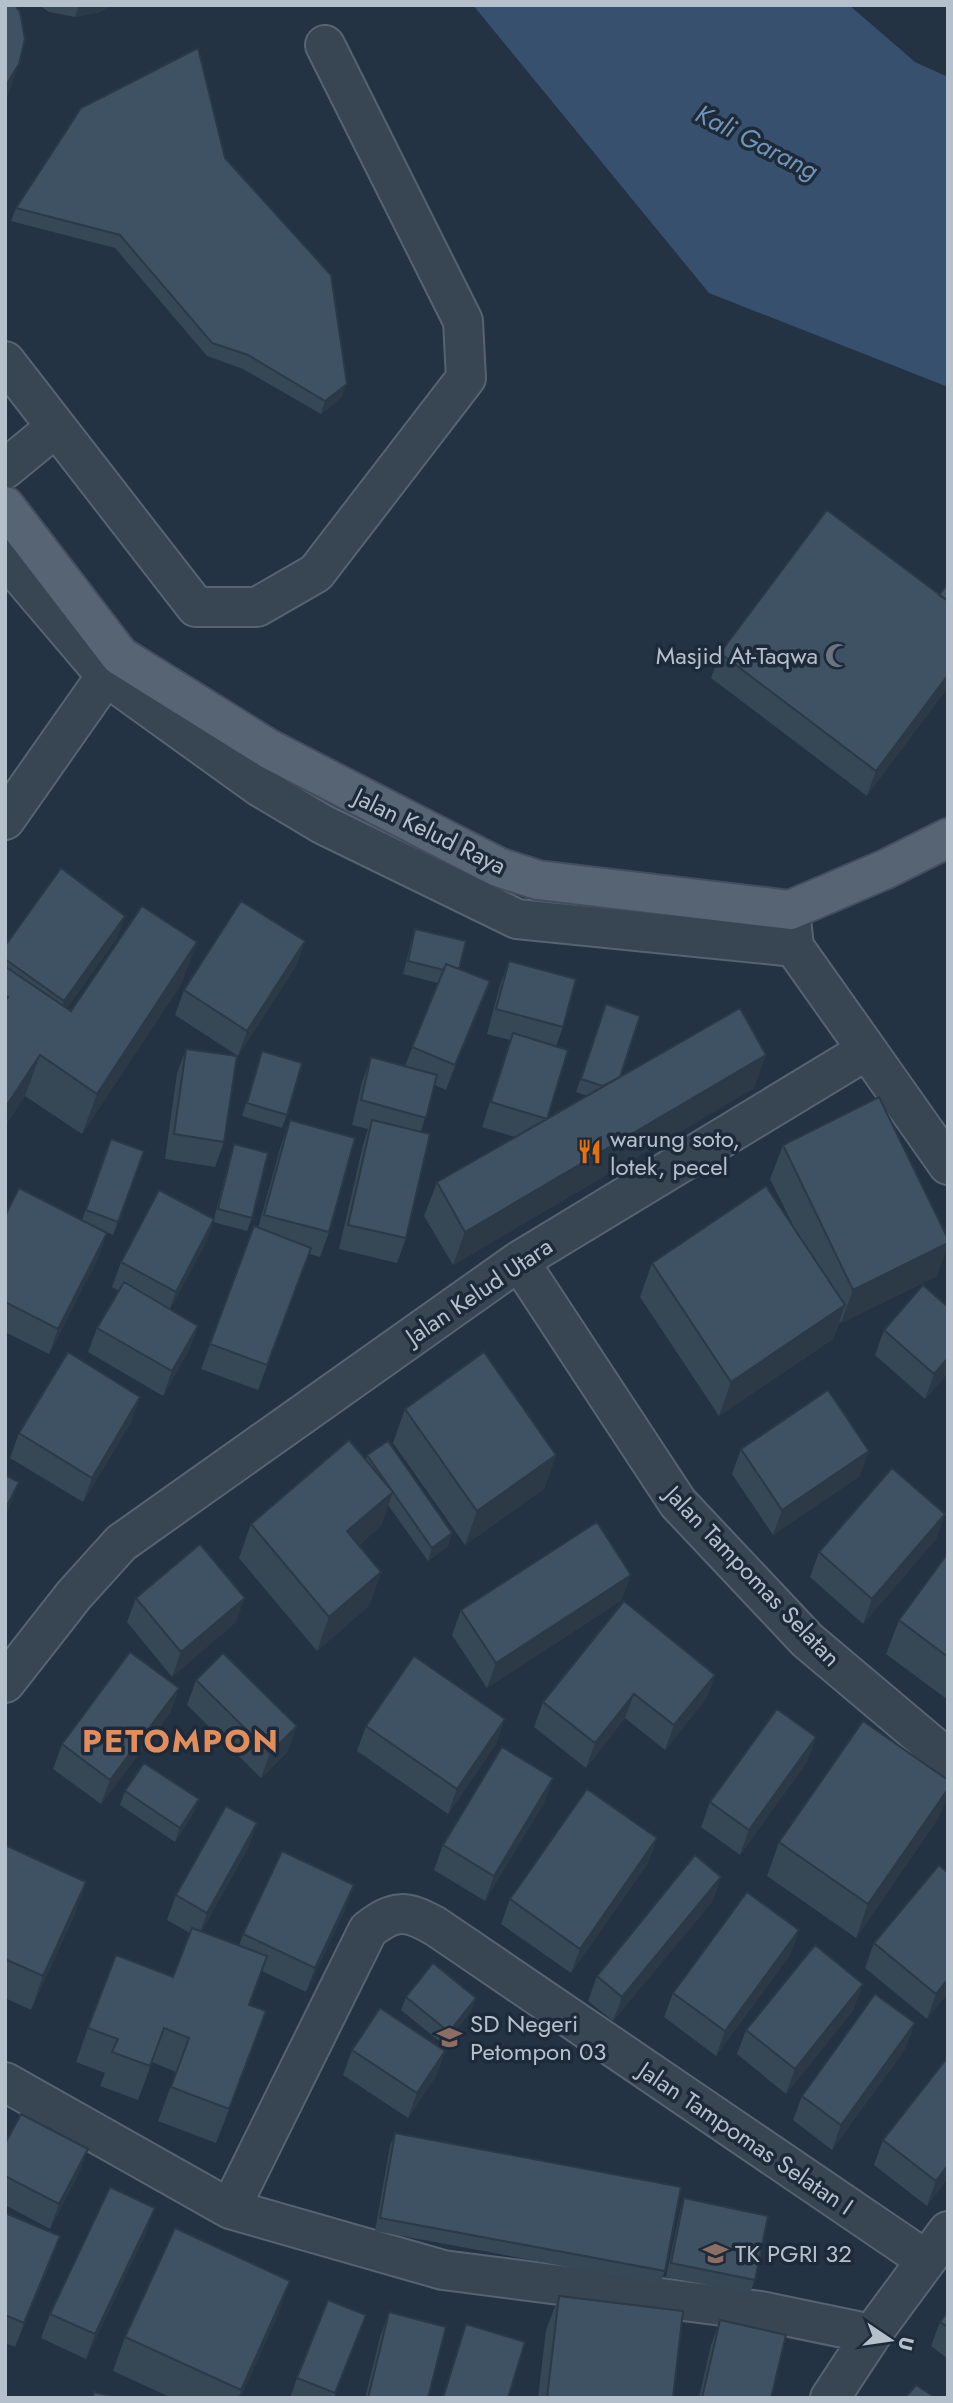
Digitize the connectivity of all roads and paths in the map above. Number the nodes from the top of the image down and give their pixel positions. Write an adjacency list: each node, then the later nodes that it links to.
1 (326, 45): 3 (street)
2 (5, 360): 3 (street)
3 (56, 427): 4 (street)
4 (5, 469)
5 (11, 536): 6 (main road, Jalan Kelud Raya)
6 (113, 667): 7 (street); 9 (main road, Jalan Kelud Raya)
7 (5, 820)
8 (948, 838): 9 (main road, Jalan Kelud Raya)
9 (792, 928): 10 (street)
10 (867, 1050): 11 (street); 12 (street, Jalan Kelud Utara)
11 (948, 1165)
12 (519, 1261): 13 (street, Jalan Kelud Utara); 14 (street, Jalan Tampomas Selatan)
13 (5, 1683)
14 (948, 1759)
15 (9, 2093): 16 (street)
16 (230, 2209): 17 (street, Jalan Tampomas Selatan I); 18 (street)
17 (937, 2245): 18 (street)
18 (872, 2334): 19 (street)
19 (830, 2398)

